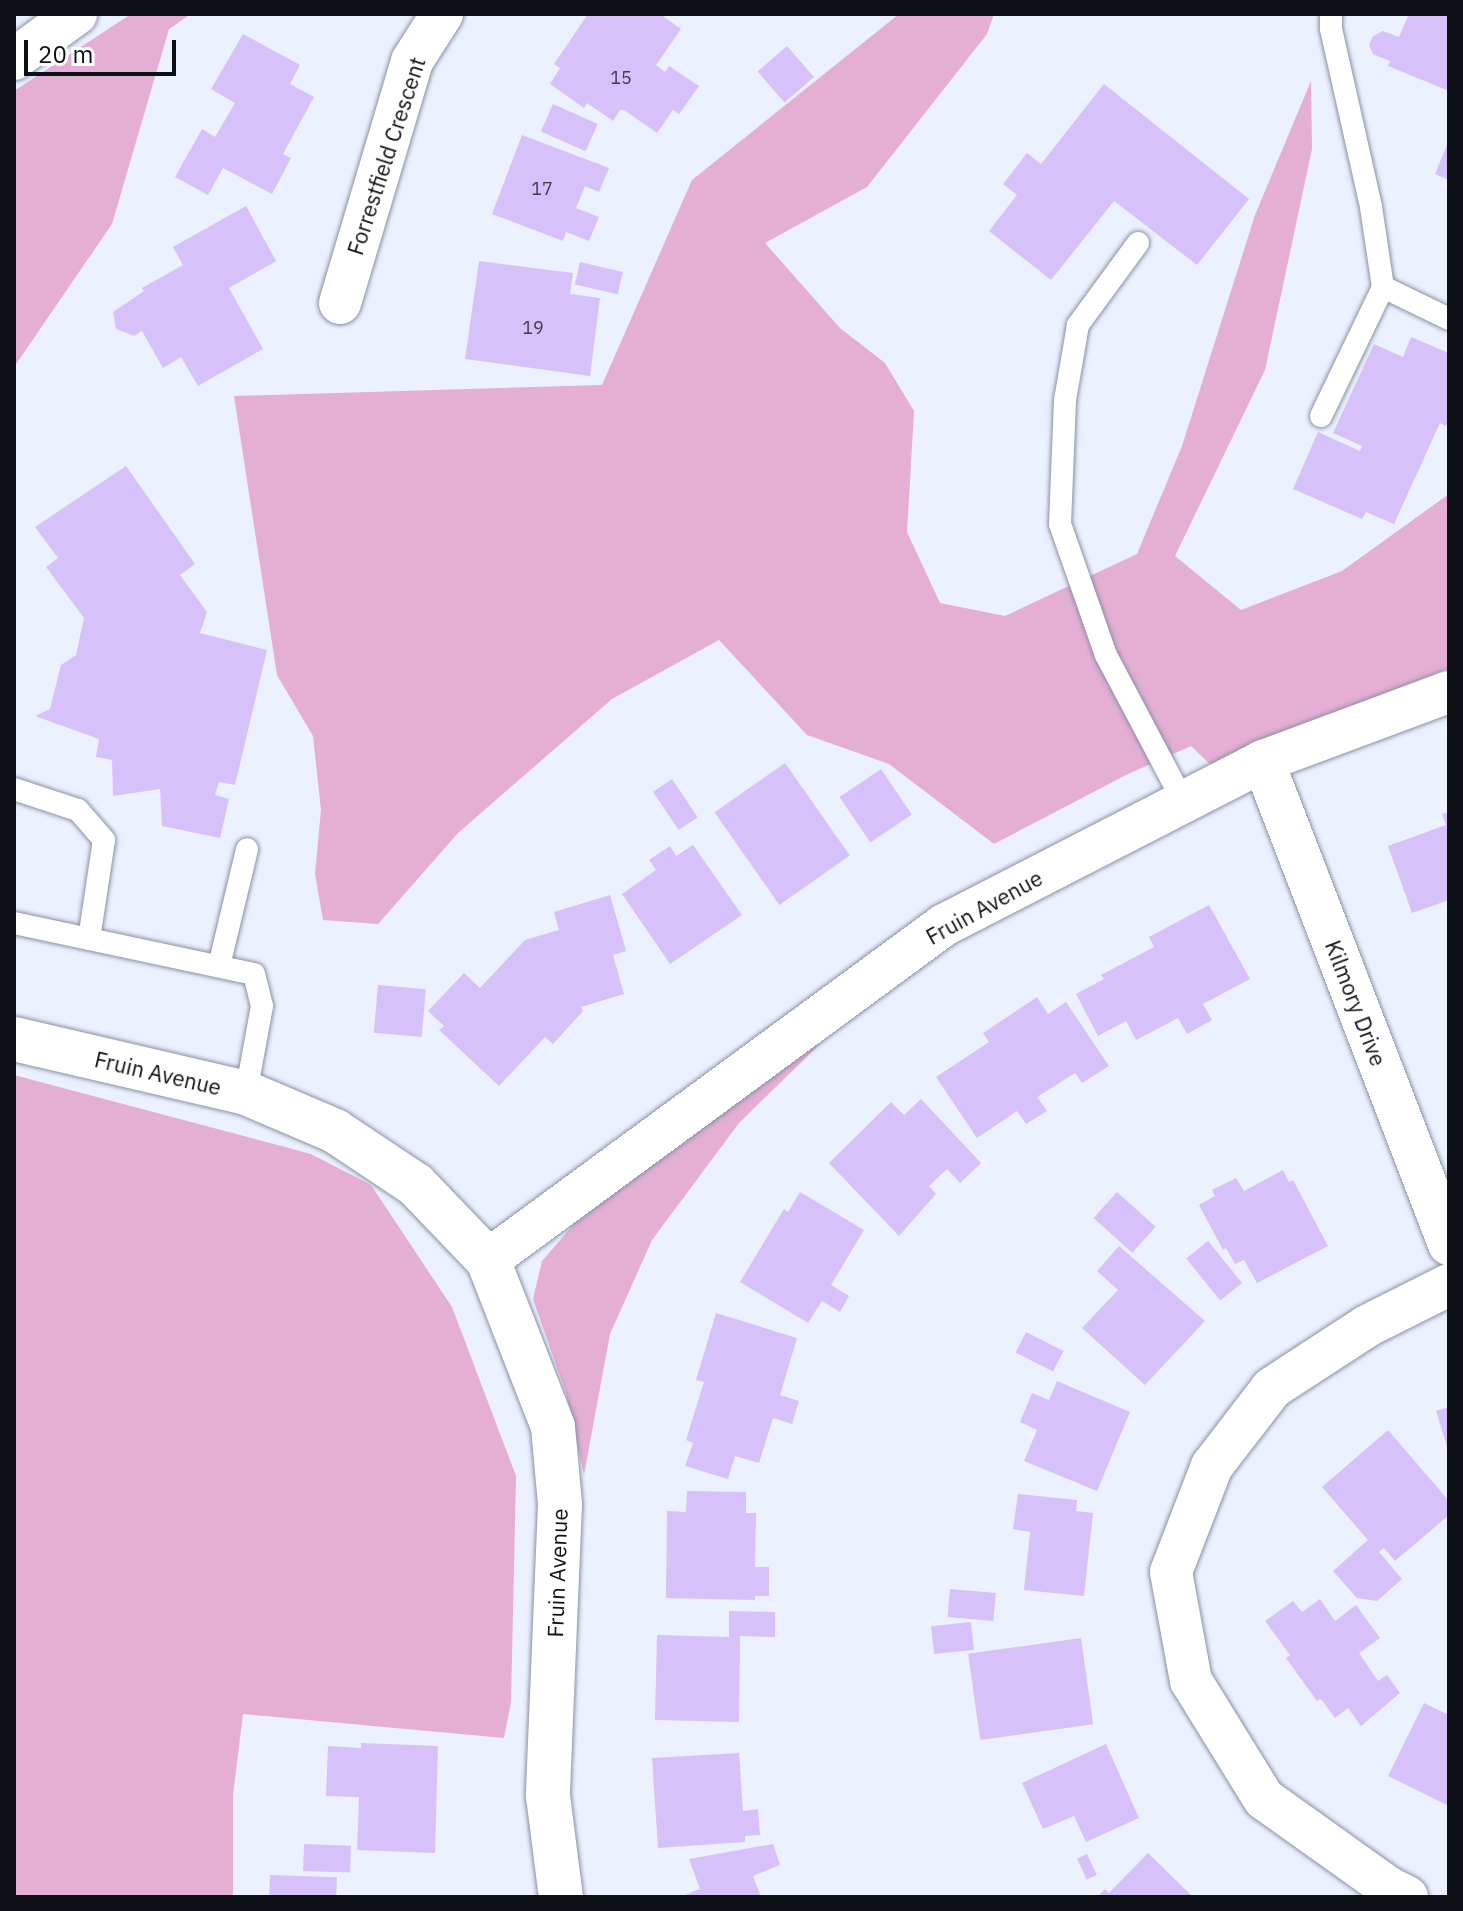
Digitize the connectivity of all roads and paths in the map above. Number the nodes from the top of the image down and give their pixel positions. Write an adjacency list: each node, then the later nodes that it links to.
1 (76, 14): 4 (street)
2 (442, 14): 7 (street, Forrestfield Crescent)
3 (1331, 14): 6 (lane)
4 (14, 59)
5 (1138, 243): 13 (lane)
6 (1383, 287): 8 (lane); 9 (lane)
7 (340, 303)
8 (1449, 319)
9 (1321, 416)
10 (1449, 692): 11 (street, Fruin Avenue)
11 (1263, 761): 13 (street, Fruin Avenue); 20 (street, Kilmory Drive)
12 (14, 789): 16 (lane)
13 (1183, 801): 21 (street, Fruin Avenue)
14 (247, 849): 17 (lane)
15 (14, 923): 16 (lane)
16 (89, 939): 17 (lane)
17 (219, 966): 19 (lane)
18 (14, 1039): 19 (street, Fruin Avenue)
19 (246, 1093): 21 (street, Fruin Avenue)
20 (1449, 1244)
21 (488, 1260): 23 (street, Fruin Avenue)
22 (1449, 1285): 24 (street)
23 (561, 1897)
24 (1407, 1897)

